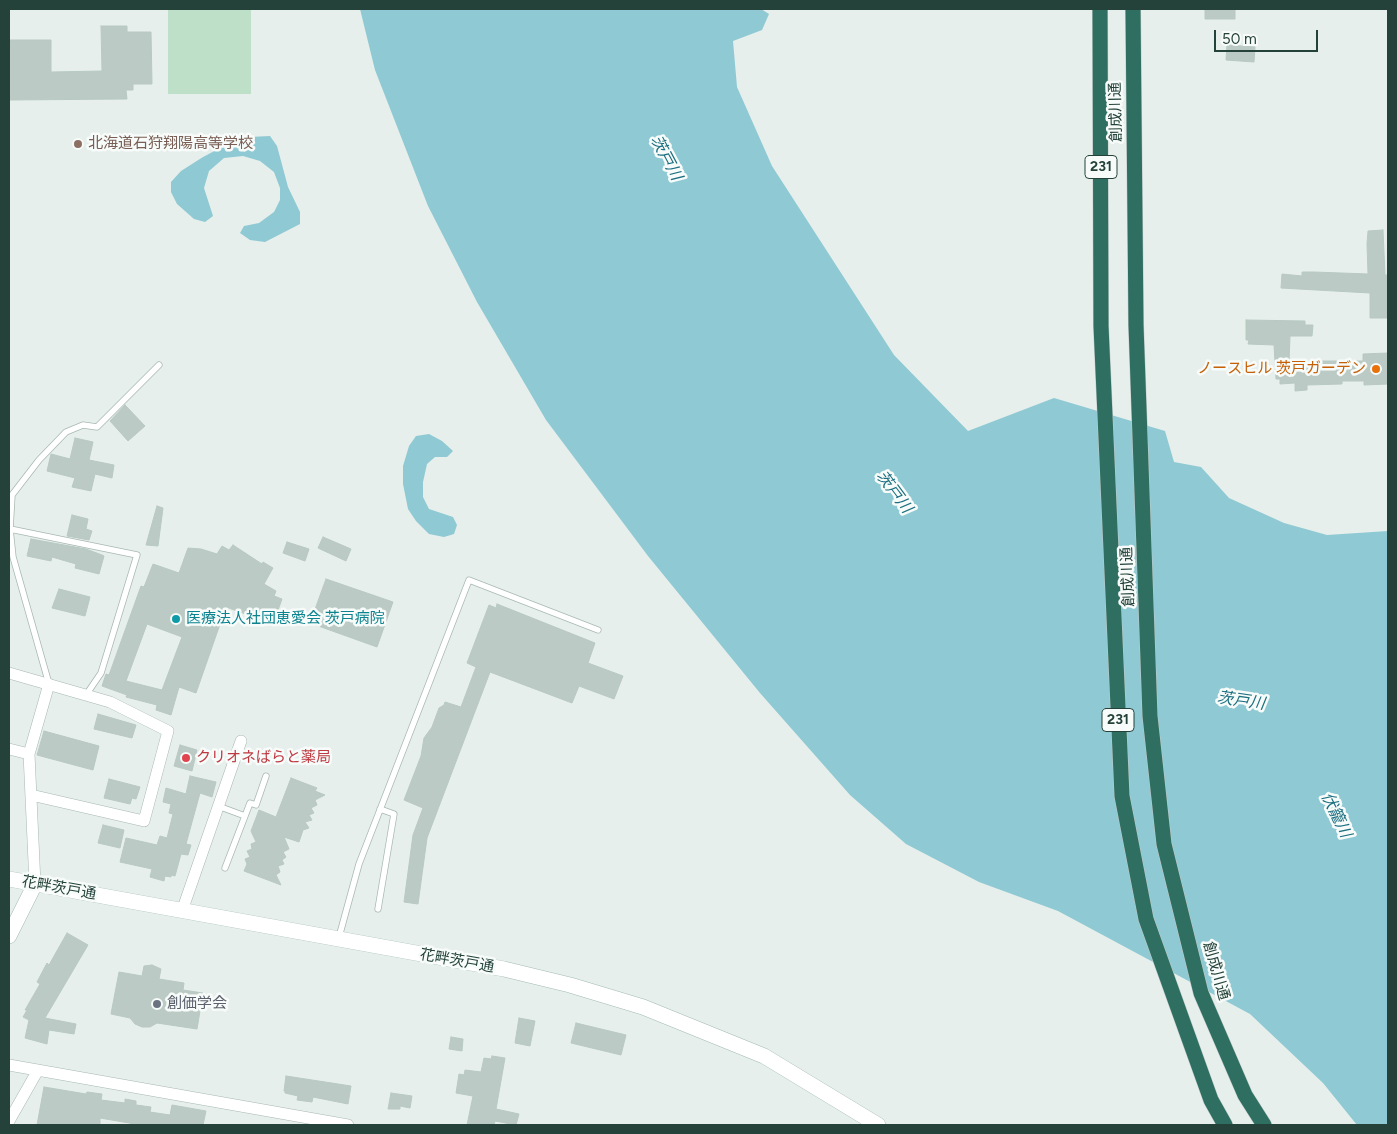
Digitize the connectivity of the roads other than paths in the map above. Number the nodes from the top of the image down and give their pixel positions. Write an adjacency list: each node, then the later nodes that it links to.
1 (1100, 9): 30 (highway, 創成川通 / 231)
2 (1133, 9): 31 (highway, 創成川通 / 231)
3 (159, 365): 4 (lane)
4 (10, 530): 7 (lane); 8 (lane)
5 (598, 630): 15 (lane)
6 (9, 672): 7 (street)
7 (49, 684): 8 (street); 11 (street)
8 (86, 695): 13 (street)
9 (241, 741): 14 (street)
10 (9, 749): 11 (street)
11 (29, 754): 13 (street)
12 (266, 776): 16 (lane)
13 (31, 795): 19 (street)
14 (218, 806): 16 (lane); 21 (street)
15 (380, 809): 20 (lane); 23 (lane)
16 (245, 816): 17 (lane)
17 (225, 868)
18 (9, 879): 19 (main road, 花畔茨戸通)
19 (35, 884): 21 (main road, 花畔茨戸通); 22 (main road)
20 (378, 909)
21 (182, 911): 23 (main road, 花畔茨戸通)
22 (9, 936)
23 (338, 939): 29 (main road, 花畔茨戸通)
24 (9, 1065): 25 (street)
25 (38, 1070): 26 (street); 27 (street)
26 (9, 1121)
27 (329, 1124): 28 (street)
28 (348, 1125)
29 (878, 1125)
30 (1225, 1125)
31 (1264, 1125)

